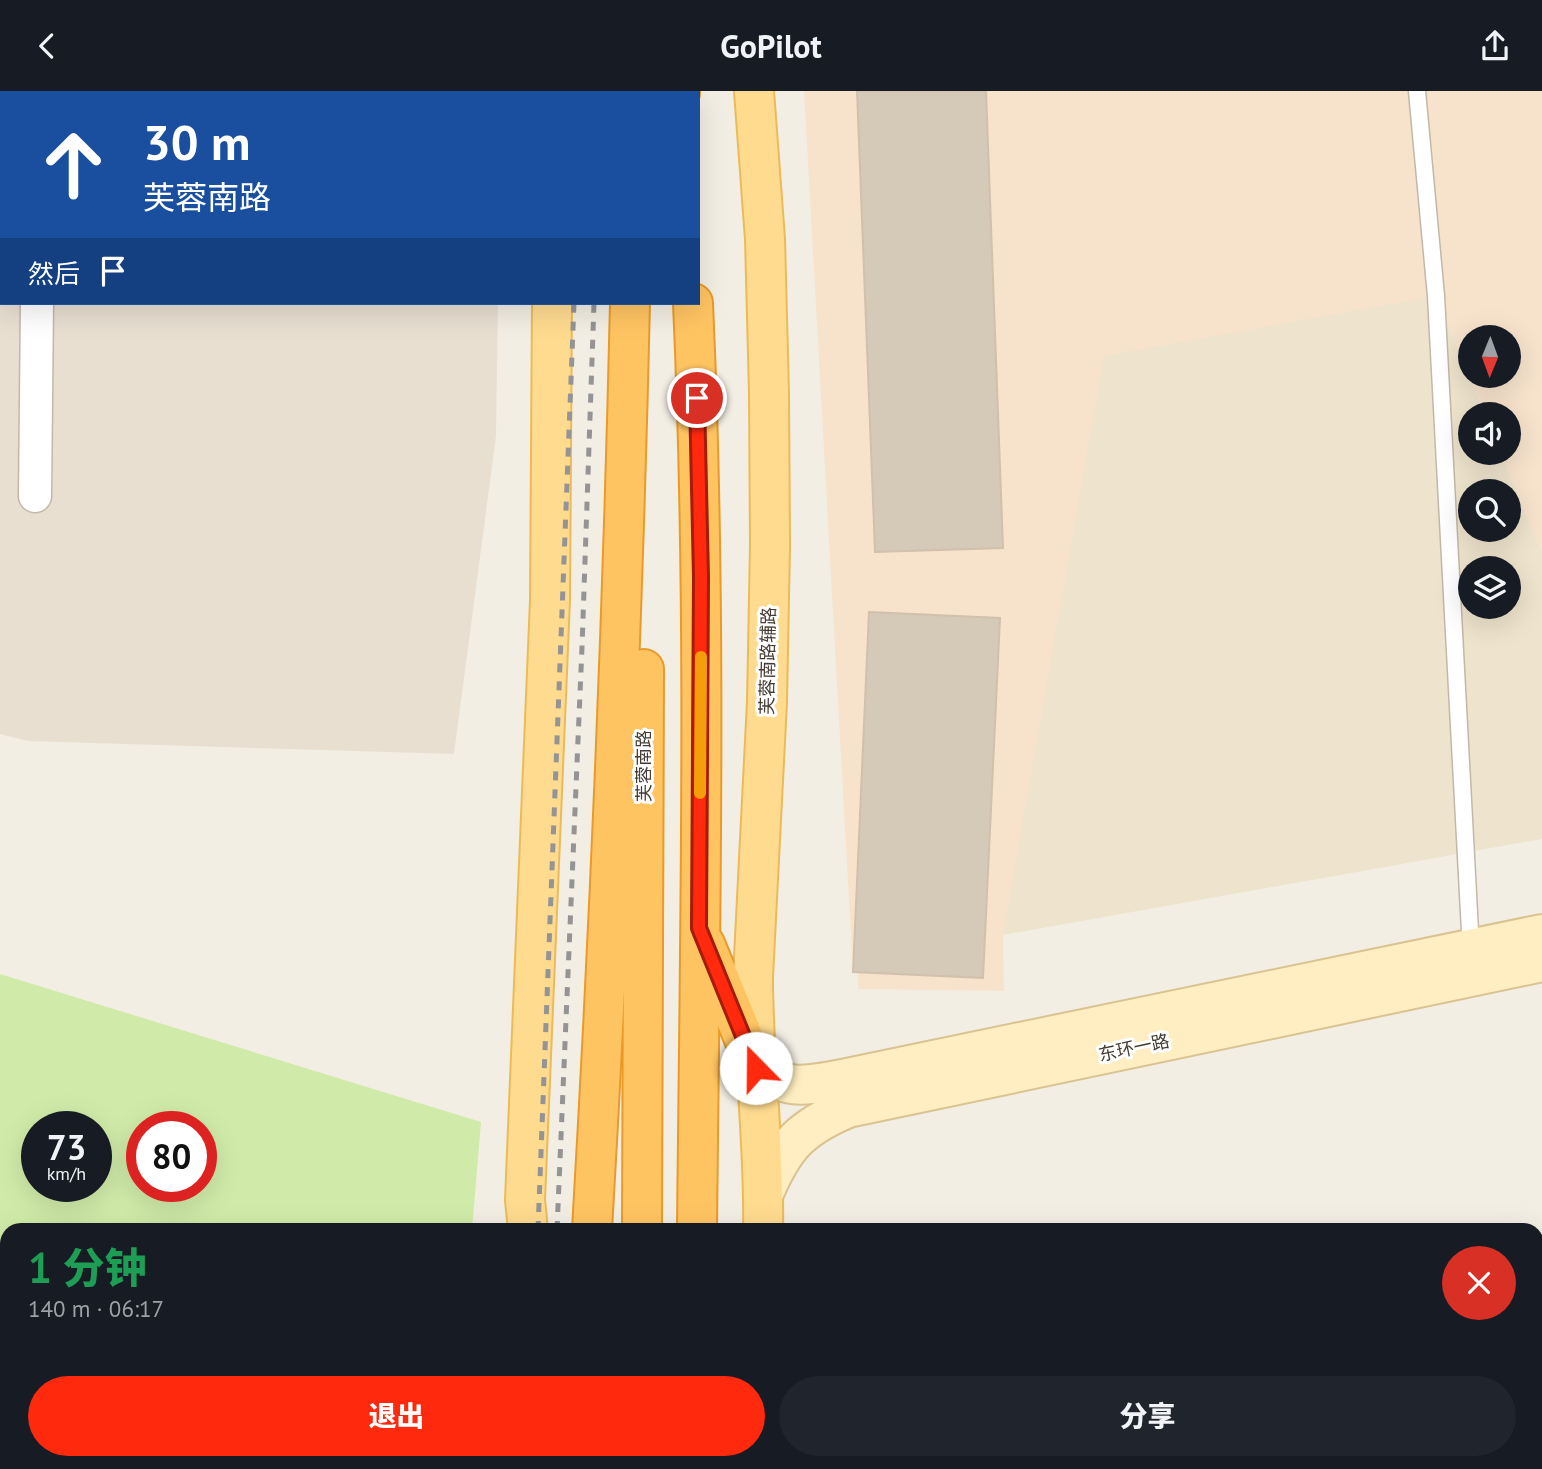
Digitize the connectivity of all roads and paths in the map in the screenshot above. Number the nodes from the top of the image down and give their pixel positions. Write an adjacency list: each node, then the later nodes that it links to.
1 (754, 91): 13 (main road, 芙蓉南路辅路)
2 (1417, 91): 11 (lane)
3 (37, 305): 8 (street)
4 (552, 305): 15 (main road)
5 (632, 305): 16 (highway)
6 (632, 305): 17 (highway, 芙蓉南路)
7 (693, 305): 9 (highway)
8 (35, 496)
9 (699, 928): 13 (highway); 18 (highway)
10 (1542, 934): 11 (street, 东环一路)
11 (1472, 962): 12 (street, 东环一路); 13 (street, 东环一路); 14 (street, 东环一路)
12 (1542, 962)
13 (756, 1068): 14 (main road, 芙蓉南路辅路)
14 (764, 1212)
15 (525, 1220)
16 (592, 1223)
17 (642, 1223)
18 (697, 1223)

